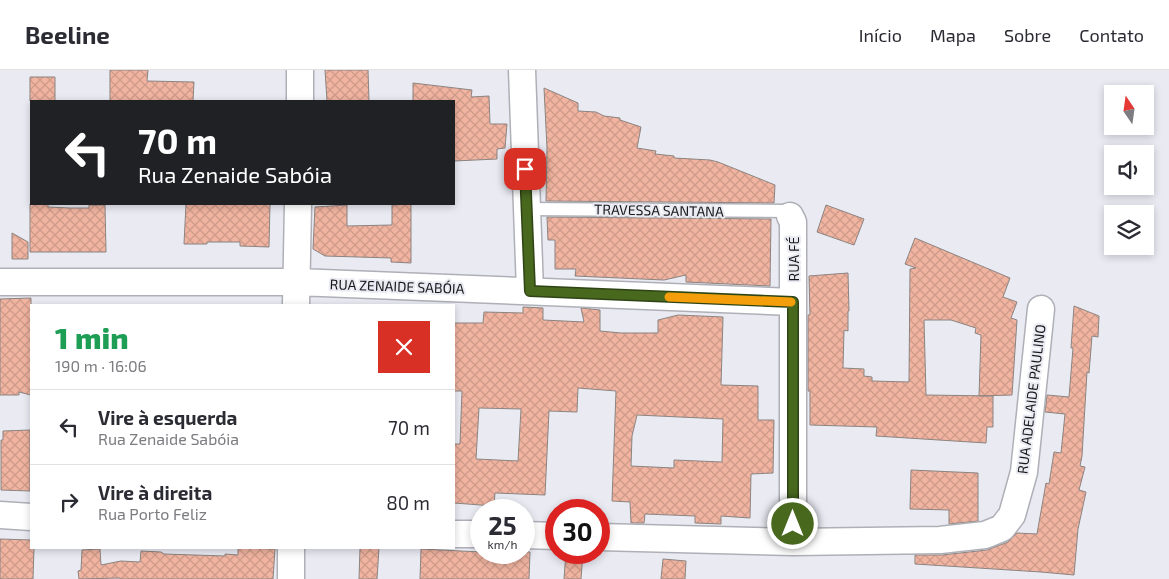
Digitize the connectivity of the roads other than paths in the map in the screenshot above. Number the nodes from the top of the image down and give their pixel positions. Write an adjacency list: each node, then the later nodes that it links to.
1 (300, 70): 3 (street)
2 (522, 70): 5 (street)
3 (300, 100)
4 (298, 205): 9 (street)
5 (526, 208): 6 (lane, TRAVESSA SANTANA); 8 (street)
6 (790, 216): 10 (street, RUA FÉ)
7 (0, 282): 9 (street, RUA ZENAIDE SABÓIA)
8 (530, 291): 9 (street, RUA ZENAIDE SABÓIA); 10 (street, RUA ZENAIDE SABÓIA)
9 (296, 294)
10 (793, 302): 17 (street, RUA FÉ)
11 (1041, 309): 17 (street, RUA ADELAIDE PAULINO)
12 (0, 515): 13 (street)
13 (30, 517)
14 (455, 534): 15 (street)
15 (470, 534)
16 (610, 537): 17 (street, RUA ADELAIDE PAULINO)
17 (793, 542)
18 (291, 549): 19 (street)
19 (291, 579)

